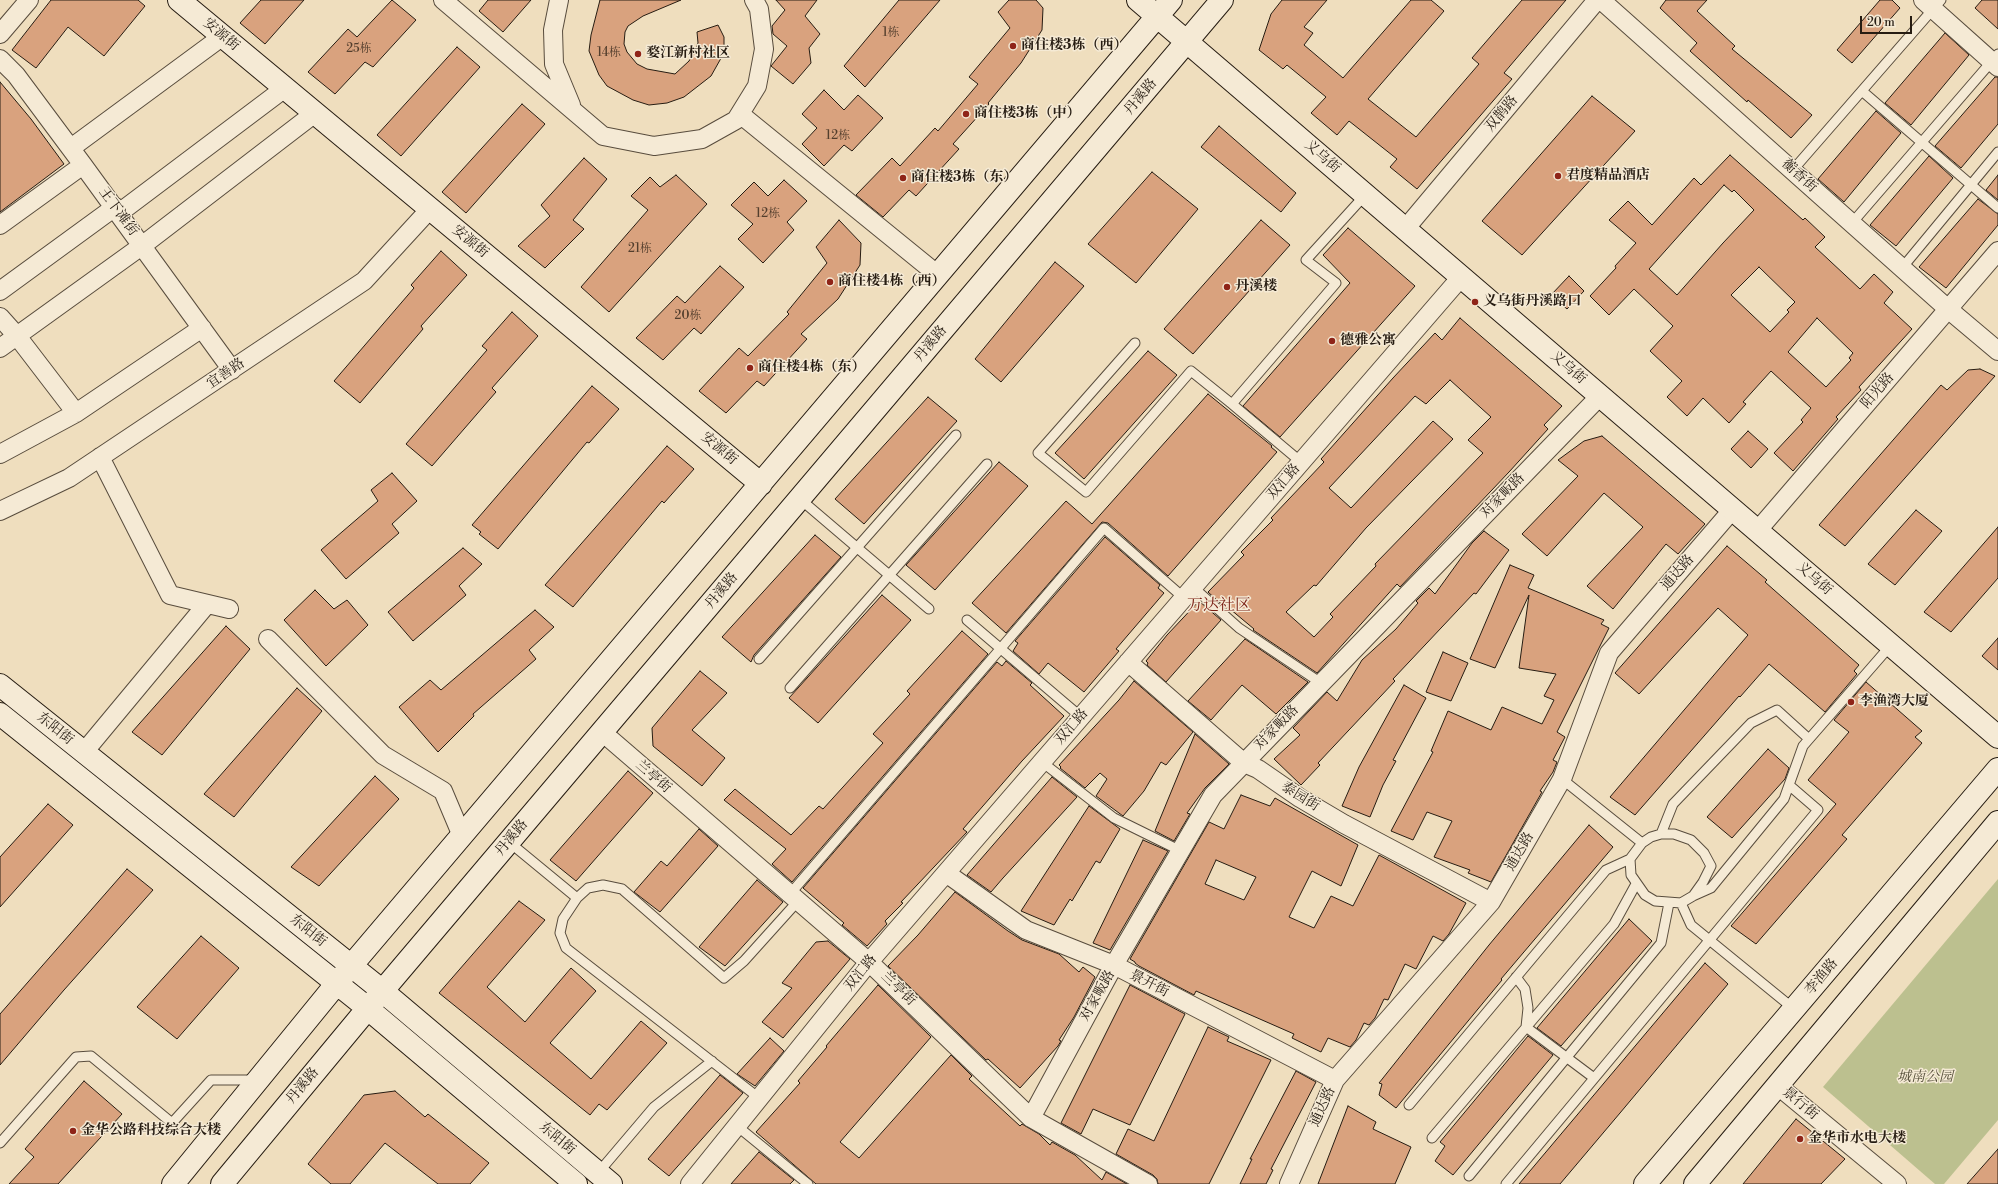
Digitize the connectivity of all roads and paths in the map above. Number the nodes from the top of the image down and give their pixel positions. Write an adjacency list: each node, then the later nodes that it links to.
1 (29, 0): 12 (street)
2 (180, 0): 13 (main road, 安源街)
3 (443, 0): 19 (street)
4 (559, 0): 19 (street)
5 (754, 0): 21 (street)
6 (1138, 0): 11 (main road, 义乌街)
7 (1222, 0): 14 (main road, 丹溪路)
8 (1597, 0): 34 (street, 双鹊路)
9 (1600, 0): 26 (street, 蘅香街)
10 (1932, 3): 16 (street); 18 (lane)
11 (1164, 8): 14 (main road, 义乌街); 38 (main road)
12 (0, 34)
13 (223, 36): 17 (main road, 安源街); 23 (street)
14 (1188, 42): 28 (main road, 义乌街); 58 (main road, 丹溪路)
15 (0, 59): 23 (street, 王下滩街)
16 (1996, 61): 22 (lane)
17 (285, 88): 20 (main road, 安源街); 31 (street)
18 (1862, 91): 22 (lane); 26 (lane)
19 (574, 111): 21 (street)
20 (316, 113): 30 (main road, 安源街); 35 (street)
21 (740, 114): 38 (street)
22 (1922, 143): 27 (lane); 32 (lane)
23 (71, 148): 25 (street, 王下滩街)
24 (1998, 152): 27 (lane)
25 (83, 164): 31 (street, 王下滩街); 33 (street)
26 (1792, 170): 32 (street, 蘅香街)
27 (1971, 185): 29 (lane); 37 (lane)
28 (1366, 194): 34 (main road, 义乌街); 50 (lane)
29 (1998, 208)
30 (430, 209): 48 (street, 宜善路); 57 (main road, 安源街)
31 (117, 210): 35 (street, 王下滩街); 40 (street)
32 (1852, 224): 37 (street, 蘅香街)
33 (0, 225)
34 (1406, 228): 39 (main road, 义乌街)
35 (143, 245): 43 (street, 王下滩街); 44 (street)
36 (1998, 251): 41 (street, 阳光路)
37 (1902, 268): 41 (street, 蘅香街)
38 (938, 275): 57 (main road)
39 (1462, 276): 49 (main road, 义乌街); 55 (street, 双汇路)
40 (0, 291)
41 (1948, 309): 47 (street, 蘅香街); 61 (street, 阳光路)
42 (0, 317): 44 (street)
43 (202, 328): 48 (street, 王下滩街); 51 (street)
44 (17, 336): 46 (street); 51 (street)
45 (1135, 343): 50 (lane)
46 (0, 348)
47 (1998, 351)
48 (232, 370): 54 (street, 宜善路)
49 (1600, 396): 59 (main road, 义乌街); 74 (street, 对家畈路)
50 (1232, 404): 55 (lane)
51 (76, 413): 53 (street)
52 (956, 435): 62 (lane)
53 (0, 454)
54 (100, 457): 60 (street, 宜善路); 65 (street)
55 (1301, 462): 64 (street, 双汇路)
56 (987, 464): 63 (lane)
57 (761, 484): 90 (main road)
58 (800, 499): 62 (lane); 79 (main road, 丹溪路)
59 (1733, 509): 61 (main road, 义乌街); 86 (street, 通达路)
60 (0, 511)
61 (1758, 530): 70 (main road, 义乌街)
62 (857, 548): 63 (lane); 72 (lane)
63 (889, 575): 67 (lane); 76 (lane)
64 (1189, 592): 71 (lane); 73 (street, 双汇路); 74 (lane)
65 (207, 604): 66 (street); 82 (street)
66 (229, 609)
67 (929, 609)
68 (967, 620): 71 (lane)
69 (268, 638): 90 (street)
70 (1891, 645): 80 (main road, 义乌街); 81 (lane)
71 (1001, 649): 78 (lane); 98 (lane)
72 (759, 659)
73 (1128, 662): 78 (street, 双汇路); 84 (street, 泰园街)
74 (1321, 683): 84 (street, 对家畈路)
75 (0, 685): 82 (main road, 东阳街)
76 (790, 688)
77 (0, 714): 108 (main road, 东阳街)
78 (1081, 717): 83 (street, 双汇路)
79 (602, 732): 91 (main road, 丹溪路); 98 (street, 兰亭街)
80 (1998, 737)
81 (1809, 738): 87 (lane); 89 (lane)
82 (84, 752): 105 (main road, 东阳街)
83 (1042, 762): 93 (lane); 95 (street, 双汇路)
84 (1244, 763): 93 (street, 对家畈路); 100 (street, 泰园街)
85 (1998, 769): 111 (main road, 李渔路)
86 (1562, 779): 92 (lane); 100 (street, 通达路)
87 (1789, 785): 97 (lane); 103 (lane)
88 (1998, 822): 118 (main road)
89 (1661, 834): 92 (lane); 97 (lane)
90 (462, 836): 105 (main road)
91 (509, 842): 99 (lane); 109 (main road, 丹溪路)
92 (1642, 843): 94 (lane)
93 (1181, 851): 106 (street, 对家畈路)
94 (1630, 859): 96 (lane); 107 (lane)
95 (946, 874): 104 (street, 双汇路); 106 (street, 景开街)
96 (1636, 884): 102 (lane); 112 (lane)
97 (1693, 896): 101 (lane)
98 (794, 897): 99 (lane); 104 (street, 兰亭街)
99 (577, 898): 114 (lane)
100 (1491, 902): 117 (street, 通达路)
101 (1681, 902): 102 (lane); 103 (lane)
102 (1669, 903): 113 (lane)
103 (1709, 940): 111 (lane); 115 (lane)
104 (869, 962): 119 (street, 双汇路); 121 (street, 兰亭街)
105 (351, 966): 108 (main road); 109 (main road, 东阳街)
106 (1114, 966): 117 (street, 景开街); 121 (street, 对家畈路)
107 (1516, 977): 112 (lane); 120 (lane)
108 (337, 984): 110 (main road, 东阳街); 116 (main road)
109 (382, 991): 110 (main road, 丹溪路); 126 (main road, 东阳街)
110 (368, 1008): 128 (main road, 丹溪路); 129 (main road, 东阳街)
111 (1794, 1010): 135 (main road, 李渔路)
112 (1526, 1027): 113 (lane); 123 (lane)
113 (1567, 1057): 115 (lane); 125 (lane)
114 (712, 1061): 119 (lane); 126 (lane)
115 (1594, 1078): 134 (lane)
116 (258, 1080): 124 (lane); 127 (main road)
117 (1335, 1080): 133 (street, 通达路)
118 (1777, 1085): 136 (main road); 137 (street, 景行街)
119 (759, 1098): 122 (street, 双汇路)
120 (1409, 1106)
121 (1031, 1118): 132 (street, 兰亭街)
122 (737, 1126): 130 (street, 双汇路); 131 (lane)
123 (1432, 1138)
124 (0, 1143)
125 (1469, 1176)
126 (605, 1178)
127 (173, 1184)
128 (222, 1184)
129 (576, 1184)
130 (690, 1184)
131 (808, 1184)
132 (1148, 1184)
133 (1289, 1184)
134 (1506, 1184)
135 (1645, 1184)
136 (1695, 1184)
137 (1897, 1184)

